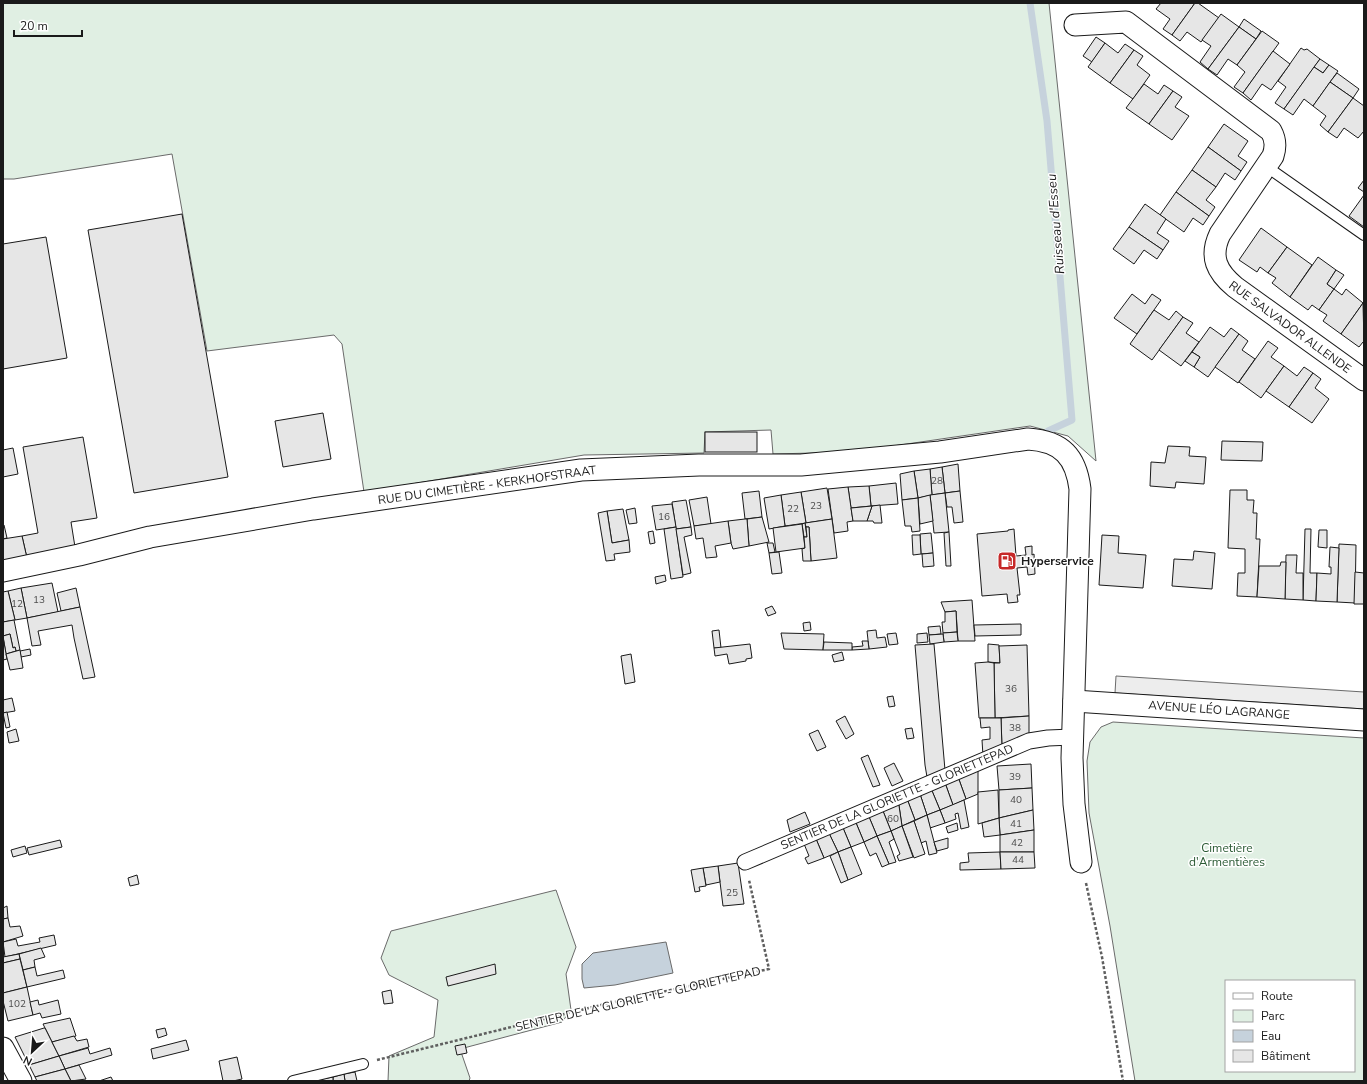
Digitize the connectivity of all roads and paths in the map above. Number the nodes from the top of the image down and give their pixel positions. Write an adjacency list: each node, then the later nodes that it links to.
1 (1075, 25): 2 (street, RUE SALVADOR ALLENDE)
2 (1267, 167): 3 (lane); 4 (street, RUE SALVADOR ALLENDE)
3 (1364, 235)
4 (1364, 380)
5 (3, 571): 6 (street, RUE DU CIMETIÈRE - KERKHOFSTRAAT)
6 (1074, 701): 7 (street, AVENUE LÉO LAGRANGE); 8 (street)
7 (1364, 720)
8 (1072, 737): 9 (street, SENTIER DE LA GLORIETTE - GLORIETTEPAD); 10 (street)
9 (745, 862): 12 (path, SENTIER DE LA GLORIETTE - GLORIETTEPAD)
10 (1081, 862): 15 (path)
11 (3, 1048): 13 (street)
12 (363, 1064): 14 (lane)
13 (21, 1081)
14 (293, 1081)
15 (1122, 1081)

